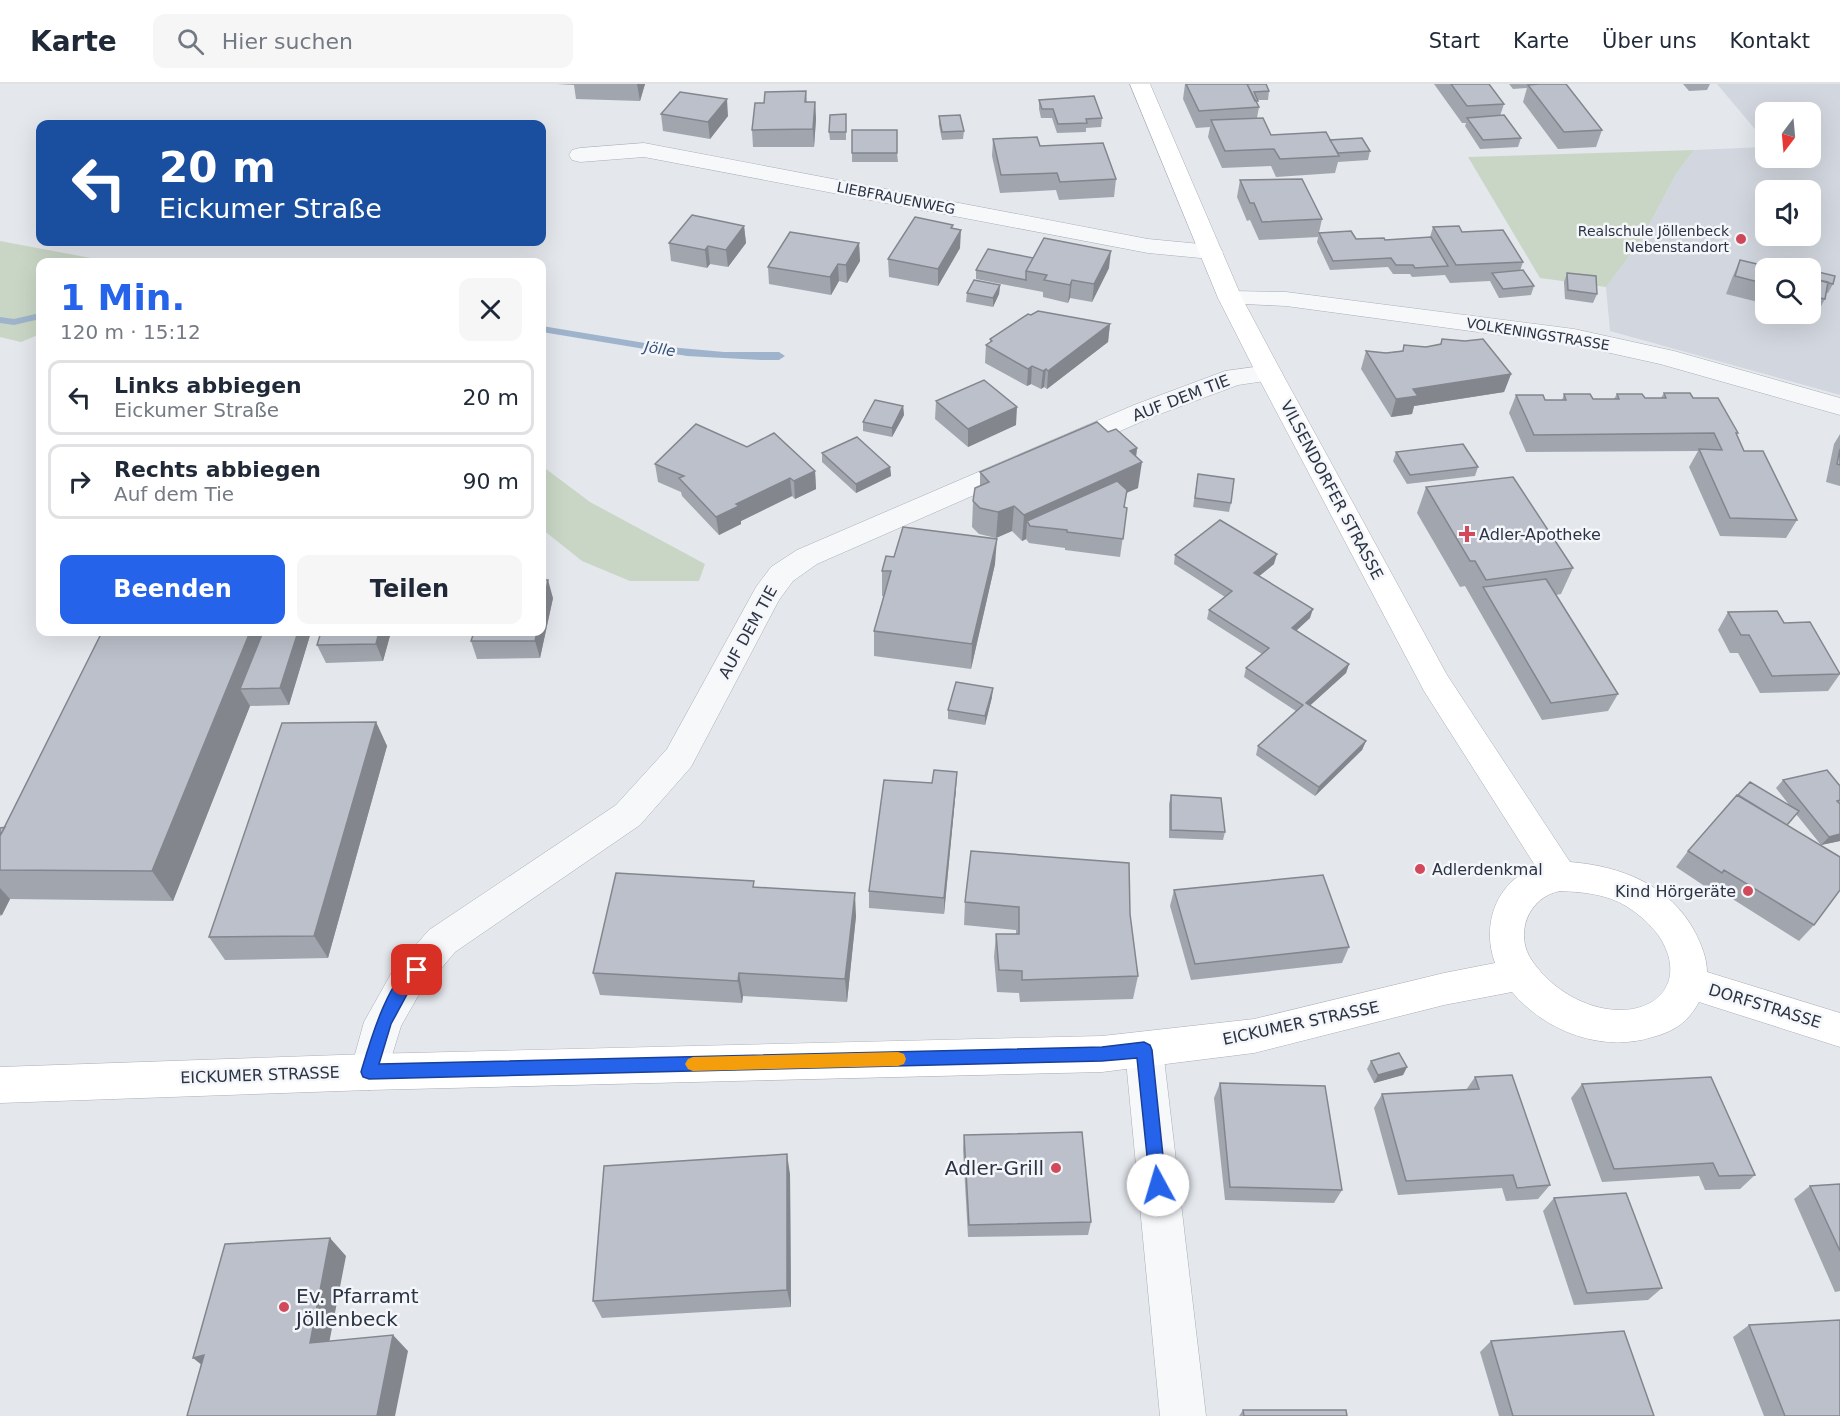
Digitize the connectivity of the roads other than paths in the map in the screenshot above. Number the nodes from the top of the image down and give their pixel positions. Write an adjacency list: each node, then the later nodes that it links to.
1 (1140, 84): 3 (main road, VILSENDORFER STRASSE)
2 (580, 155): 3 (street, LIEBFRAUENWEG)
3 (1211, 252): 4 (main road, VILSENDORFER STRASSE)
4 (1230, 298): 5 (main road, VILSENDORFER STRASSE); 6 (street, VOLKENINGSTRASSE)
5 (1269, 373): 7 (main road, VILSENDORFER STRASSE); 12 (street, AUF DEM TIE)
6 (1840, 407)
7 (1560, 876): 8 (main road); 9 (main road)
8 (1520, 974): 9 (main road); 11 (main road, EICKUMER STRASSE)
9 (1690, 982): 10 (main road, DORFSTRASSE)
10 (1840, 1030)
11 (1144, 1050): 12 (main road, EICKUMER STRASSE); 14 (street)
12 (369, 1072): 13 (main road, EICKUMER STRASSE)
13 (0, 1085)
14 (1183, 1416)

